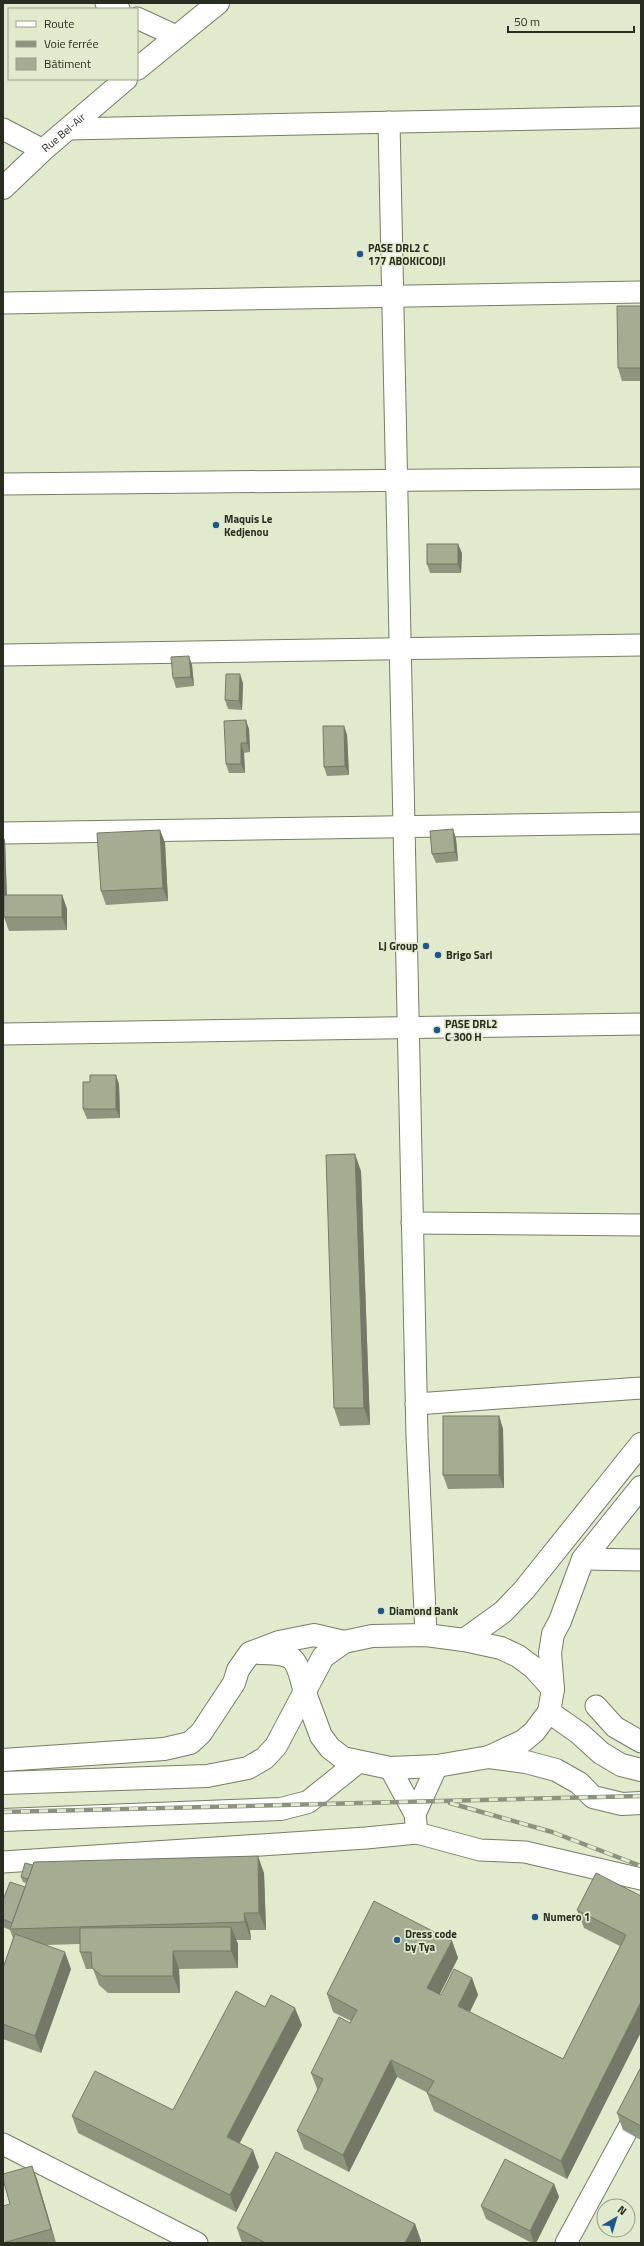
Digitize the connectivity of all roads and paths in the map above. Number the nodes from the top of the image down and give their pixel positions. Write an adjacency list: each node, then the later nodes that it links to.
1 (106, 3): 3 (street)
2 (218, 3): 5 (main road)
3 (117, 8)
4 (138, 18): 5 (street)
5 (176, 36): 6 (main road)
6 (138, 68)
7 (125, 80): 11 (main road, Rue Bel-Air)
8 (641, 117): 9 (street)
9 (389, 122): 11 (street); 15 (street)
10 (3, 129): 12 (street)
11 (68, 129): 12 (main road, Rue Bel-Air)
12 (43, 150): 13 (main road, Rue Bel-Air)
13 (3, 188)
14 (641, 292): 15 (street)
15 (392, 296): 16 (street); 18 (street)
16 (3, 303)
17 (641, 478): 18 (street)
18 (396, 480): 19 (street); 21 (street)
19 (3, 484)
20 (641, 645): 21 (street)
21 (400, 649): 22 (street); 24 (street)
22 (3, 655)
23 (641, 824): 24 (street)
24 (404, 827): 25 (street); 27 (street)
25 (3, 833)
26 (641, 1024): 27 (street)
27 (408, 1027): 28 (street); 29 (street)
28 (3, 1034)
29 (412, 1223): 30 (street); 32 (street)
30 (641, 1225)
31 (641, 1388): 32 (street)
32 (416, 1404): 37 (street)
33 (641, 1444): 38 (main road)
34 (641, 1487): 35 (main road)
35 (583, 1559): 36 (street); 41 (main road)
36 (641, 1560)
37 (426, 1635): 38 (main road); 39 (main road)
38 (464, 1640): 41 (main road)
39 (344, 1642): 40 (main road); 42 (main road)
40 (250, 1653): 42 (main road); 47 (main road)
41 (553, 1689): 44 (main road)
42 (305, 1692): 48 (main road); 52 (main road)
43 (596, 1706): 45 (street)
44 (549, 1712): 46 (main road); 51 (main road)
45 (641, 1742)
46 (489, 1756): 49 (main road); 53 (main road)
47 (3, 1760)
48 (358, 1762): 50 (main road); 54 (main road)
49 (436, 1766): 50 (main road); 55 (street)
50 (390, 1768): 55 (street)
51 (641, 1770)
52 (3, 1783)
53 (641, 1803)
54 (3, 1820)
55 (416, 1824): 56 (street); 57 (street)
56 (3, 1862)
57 (641, 1879)
58 (641, 2106): 61 (street)
59 (3, 2144): 60 (street)
60 (197, 2243)
61 (566, 2243)

